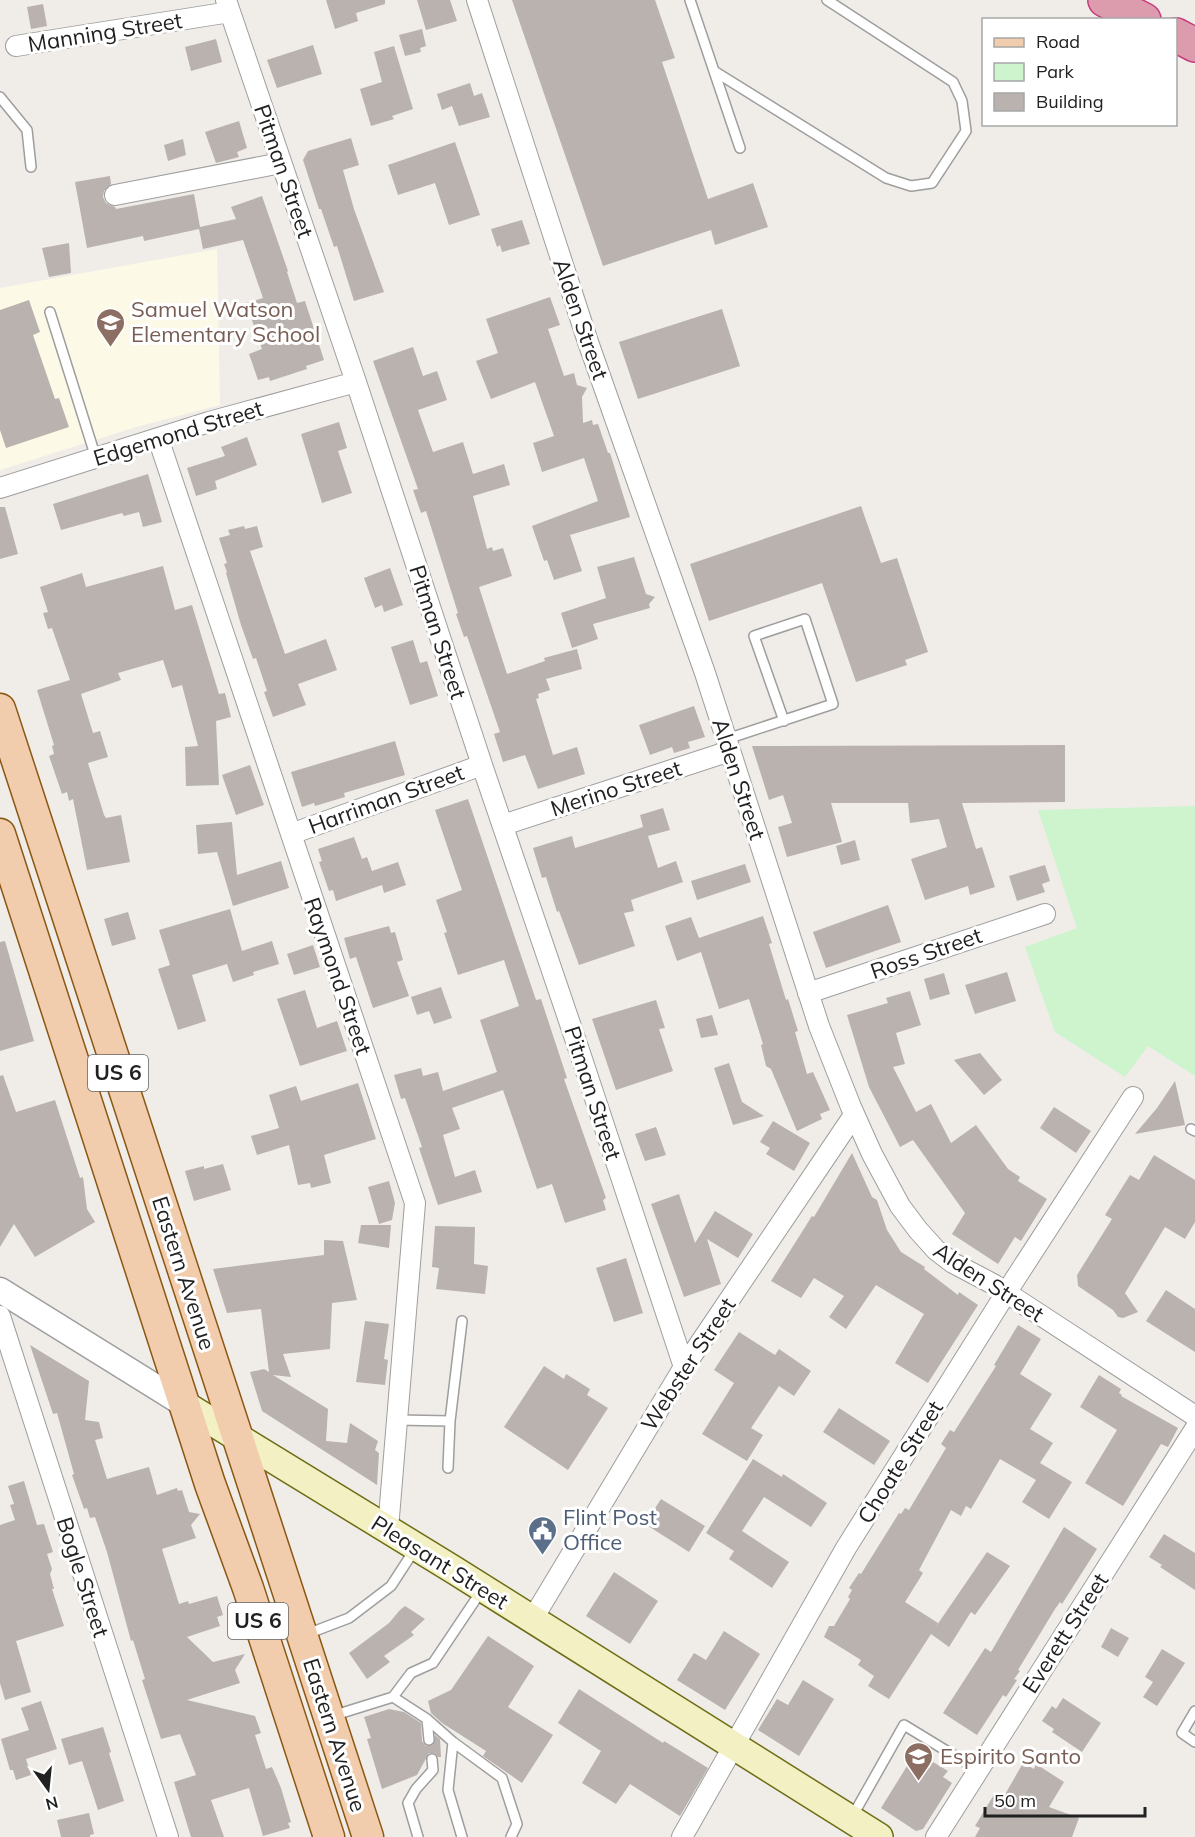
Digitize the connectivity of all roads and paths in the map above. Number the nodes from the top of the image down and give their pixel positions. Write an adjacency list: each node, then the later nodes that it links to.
1 (477, 0): 23 (street, Alden Street)
2 (690, 0): 10 (lane)
3 (827, 0): 10 (lane)
4 (1105, 0): 6 (highway)
5 (228, 6): 9 (street, Manning Street); 13 (street, Pitman Street)
6 (1140, 18)
7 (1177, 36): 8 (highway)
8 (1195, 45)
9 (16, 46)
10 (714, 71): 12 (lane)
11 (0, 97): 14 (lane)
12 (740, 148)
13 (281, 163): 15 (street); 17 (street, Pitman Street)
14 (31, 167)
15 (115, 195)
16 (50, 312): 19 (lane)
17 (356, 382): 18 (street, Edgemond Street); 24 (street, Pitman Street)
18 (158, 438): 19 (street, Edgemond Street); 27 (street, Raymond Street)
19 (96, 458): 20 (street, Edgemond Street)
20 (0, 488)
21 (0, 709): 43 (main road, Eastern Avenue / US 6)
22 (784, 722): 22 (lane); 23 (lane)
23 (728, 745): 25 (street, Merino Street); 30 (street, Alden Street)
24 (482, 765): 25 (street, Pitman Street); 27 (street, Harriman Street)
25 (503, 825): 37 (street, Pitman Street)
26 (0, 834): 28 (main road, Eastern Avenue / US 6)
27 (291, 834): 40 (street, Raymond Street)
28 (7, 881): 38 (main road, Eastern Avenue / US 6)
29 (1045, 914): 30 (street, Ross Street)
30 (808, 993): 32 (street, Alden Street)
31 (1133, 1097): 34 (street, Choate Street)
32 (854, 1115): 34 (street, Alden Street); 37 (street, Webster Street)
33 (0, 1290): 38 (street, Pleasant Street)
34 (1006, 1293): 39 (street, Alden Street); 57 (street, Choate Street)
35 (0, 1316): 61 (street, Bogle Street)
36 (462, 1321): 41 (lane)
37 (684, 1367): 48 (street, Webster Street)
38 (185, 1406): 43 (main road, Pleasant Street); 62 (main road, Eastern Avenue / US 6)
39 (1195, 1416)
40 (397, 1420): 41 (lane); 45 (street, Raymond Street)
41 (450, 1421): 44 (lane)
42 (1195, 1429): 59 (street, Everett Street)
43 (238, 1436): 45 (main road, Pleasant Street); 49 (main road, Eastern Avenue / US 6)
44 (448, 1468)
45 (388, 1529): 46 (main road, Pleasant Street)
46 (416, 1547): 47 (main road, Pleasant Street); 49 (lane)
47 (483, 1588): 48 (main road, Pleasant Street); 50 (lane)
48 (532, 1620): 57 (main road, Pleasant Street)
49 (303, 1635): 52 (main road, Eastern Avenue / US 6)
50 (393, 1697): 52 (lane); 53 (lane)
51 (1195, 1711): 56 (lane)
52 (330, 1716): 63 (main road, Eastern Avenue / US 6)
53 (426, 1719): 54 (lane); 55 (lane)
54 (429, 1740)
55 (453, 1742): 65 (lane); 66 (lane)
56 (1195, 1742)
57 (735, 1746): 60 (main road, Pleasant Street); 67 (street, Choate Street)
58 (432, 1759): 64 (lane)
59 (978, 1770): 60 (lane); 69 (street, Everett Street)
60 (851, 1819): 68 (main road, Pleasant Street)
61 (168, 1837)
62 (329, 1837)
63 (369, 1837)
64 (418, 1837)
65 (462, 1837)
66 (511, 1837)
67 (682, 1837)
68 (879, 1837)
69 (936, 1837)

